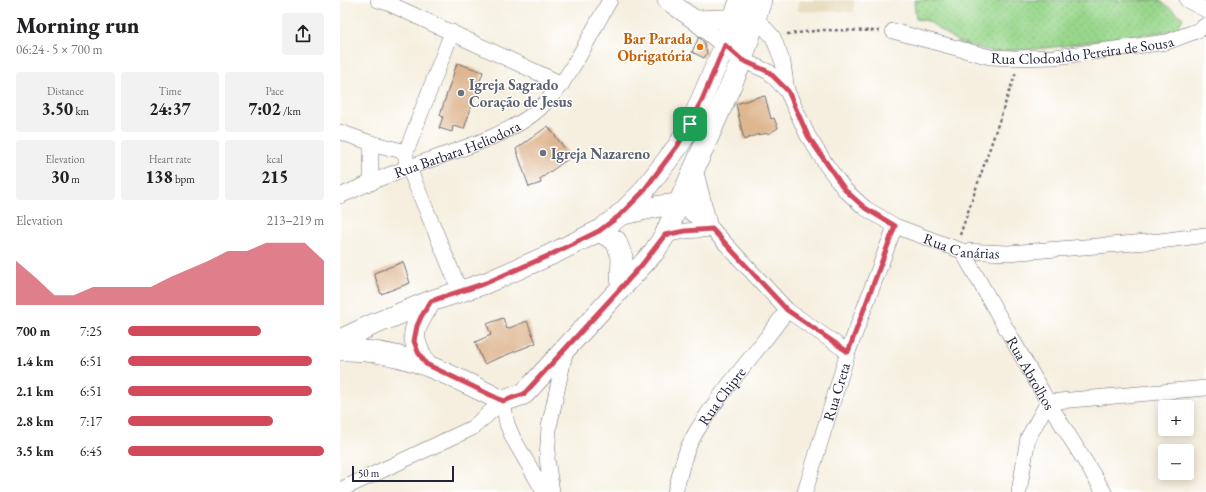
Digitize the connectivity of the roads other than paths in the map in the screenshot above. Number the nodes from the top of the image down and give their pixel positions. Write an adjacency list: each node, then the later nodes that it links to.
1 (378, 0): 11 (street)
2 (610, 0): 14 (street, Rua Barbara Heliodora)
3 (667, 0): 8 (street)
4 (1187, 0): 7 (street)
5 (738, 9): 6 (street); 8 (street); 12 (main road)
6 (759, 9): 13 (main road); 15 (street, Rua Canárias)
7 (1206, 10)
8 (696, 20): 12 (street)
9 (1206, 25): 10 (street, Rua Clodoaldo Pereira de Sousa)
10 (893, 31)
11 (452, 32): 14 (street); 18 (street)
12 (725, 45): 13 (street); 24 (main road)
13 (742, 60): 15 (street, Rua Canárias); 20 (main road)
14 (562, 84): 19 (street, Rua Barbara Heliodora)
15 (788, 91): 26 (street, Rua Canárias)
16 (340, 132): 17 (street)
17 (371, 143): 18 (street); 21 (street)
18 (406, 152): 19 (street)
19 (408, 167): 21 (street, Rua Barbara Heliodora); 32 (street)
20 (693, 172): 23 (main road); 25 (main road)
21 (371, 183): 22 (street, Rua Barbara Heliodora)
22 (340, 196)
23 (679, 204): 24 (main road); 25 (street); 29 (main road)
24 (619, 216): 27 (main road)
25 (709, 226): 29 (street); 34 (street)
26 (895, 226): 30 (street, Rua Canárias); 38 (street, Rua Creta)
27 (599, 231): 31 (main road); 32 (main road)
28 (1206, 234): 30 (street, Rua Canárias)
29 (665, 235): 31 (main road)
30 (959, 250): 42 (street, Rua Abrolhos)
31 (621, 287): 36 (main road)
32 (460, 291): 33 (main road)
33 (431, 301): 35 (main road); 39 (main road)
34 (787, 310): 38 (street); 47 (street, Rua Chipre)
35 (340, 340)
36 (566, 348): 41 (main road); 46 (street)
37 (340, 350): 39 (main road)
38 (848, 352): 48 (street, Rua Creta)
39 (426, 364): 41 (main road)
40 (1206, 388): 42 (street)
41 (503, 401): 43 (street); 45 (street)
42 (1048, 402): 49 (street); 50 (street, Rua Abrolhos)
43 (359, 487): 44 (street)
44 (340, 490)
45 (544, 492)
46 (552, 492)
47 (675, 492)
48 (805, 492)
49 (1019, 492)
50 (1104, 492)

